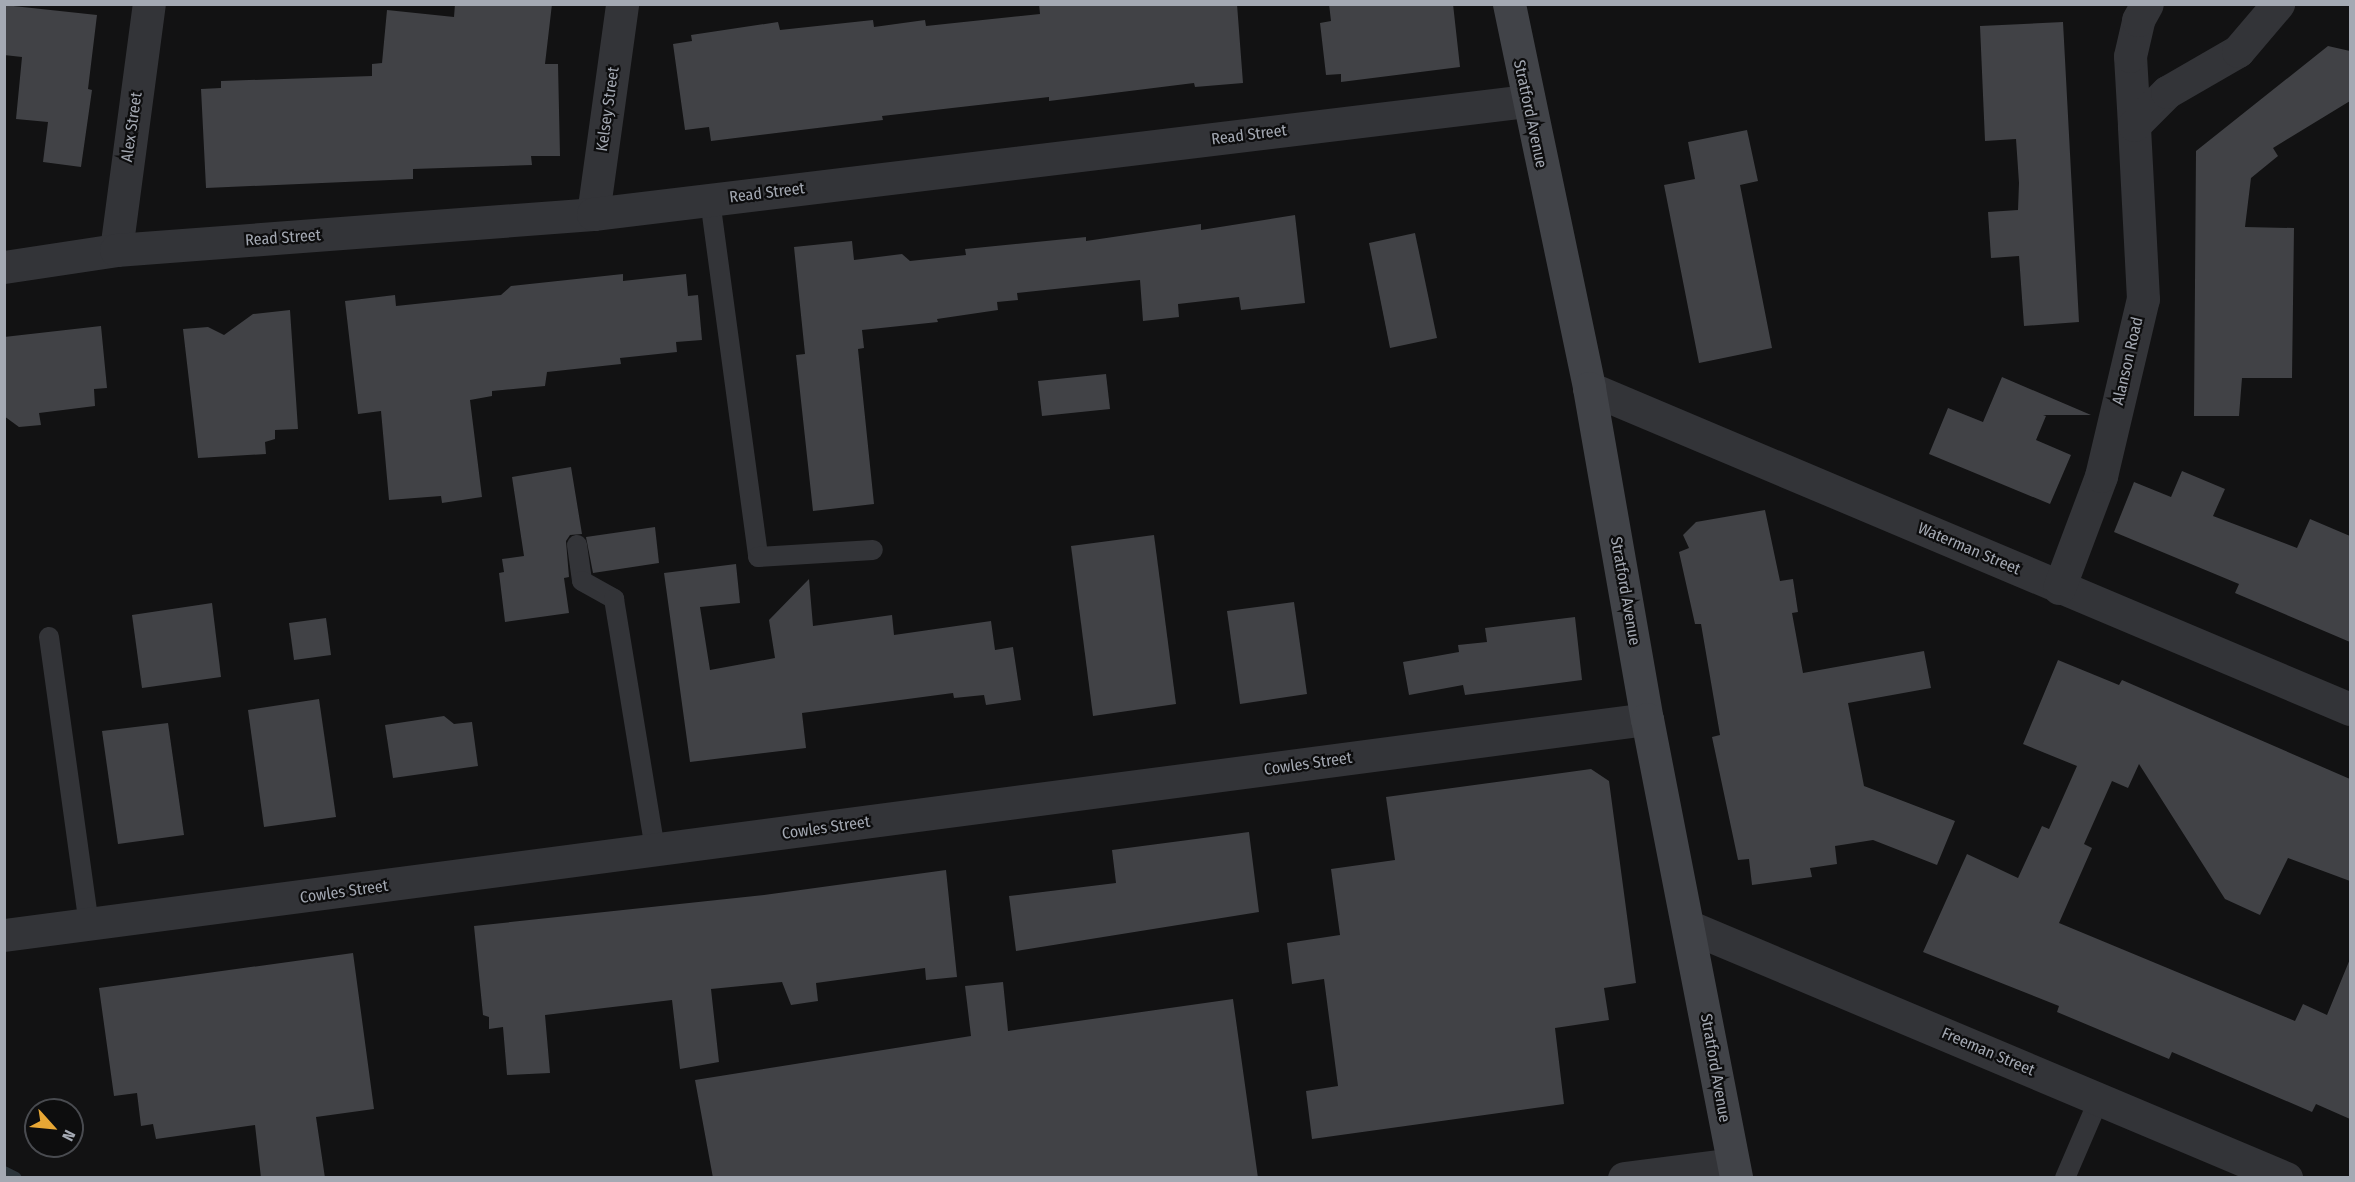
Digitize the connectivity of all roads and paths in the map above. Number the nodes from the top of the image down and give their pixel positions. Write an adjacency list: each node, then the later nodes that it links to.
1 (149, 4): 10 (street, Alex Street)
2 (622, 4): 9 (street, Kelsey Street)
3 (1509, 4): 6 (main road, Stratford Avenue)
4 (2147, 4): 7 (street, Alanson Road)
5 (2278, 4): 7 (street)
6 (1527, 101): 8 (street, Read Street); 12 (main road, Stratford Avenue)
7 (2134, 125): 15 (street, Alanson Road)
8 (710, 200): 9 (street, Read Street); 14 (lane)
9 (593, 214): 10 (street, Read Street)
10 (116, 250): 11 (street, Read Street)
11 (4, 267)
12 (1589, 388): 15 (street, Waterman Street); 18 (main road, Stratford Avenue)
13 (576, 545): 19 (lane)
14 (873, 550)
15 (2059, 588): 17 (street, Waterman Street)
16 (49, 637): 20 (lane)
17 (2350, 709)
18 (1647, 719): 19 (street, Cowles Street); 21 (main road, Stratford Avenue)
19 (655, 850): 20 (street, Cowles Street)
20 (89, 926): 22 (street, Cowles Street)
21 (1689, 927): 23 (street, Freeman Street); 24 (main road, Stratford Avenue)
22 (4, 935)
23 (2099, 1099): 26 (lane); 27 (street, Freeman Street)
24 (1735, 1171): 25 (street)
25 (1624, 1178)
26 (2065, 1178)
27 (2286, 1178)

